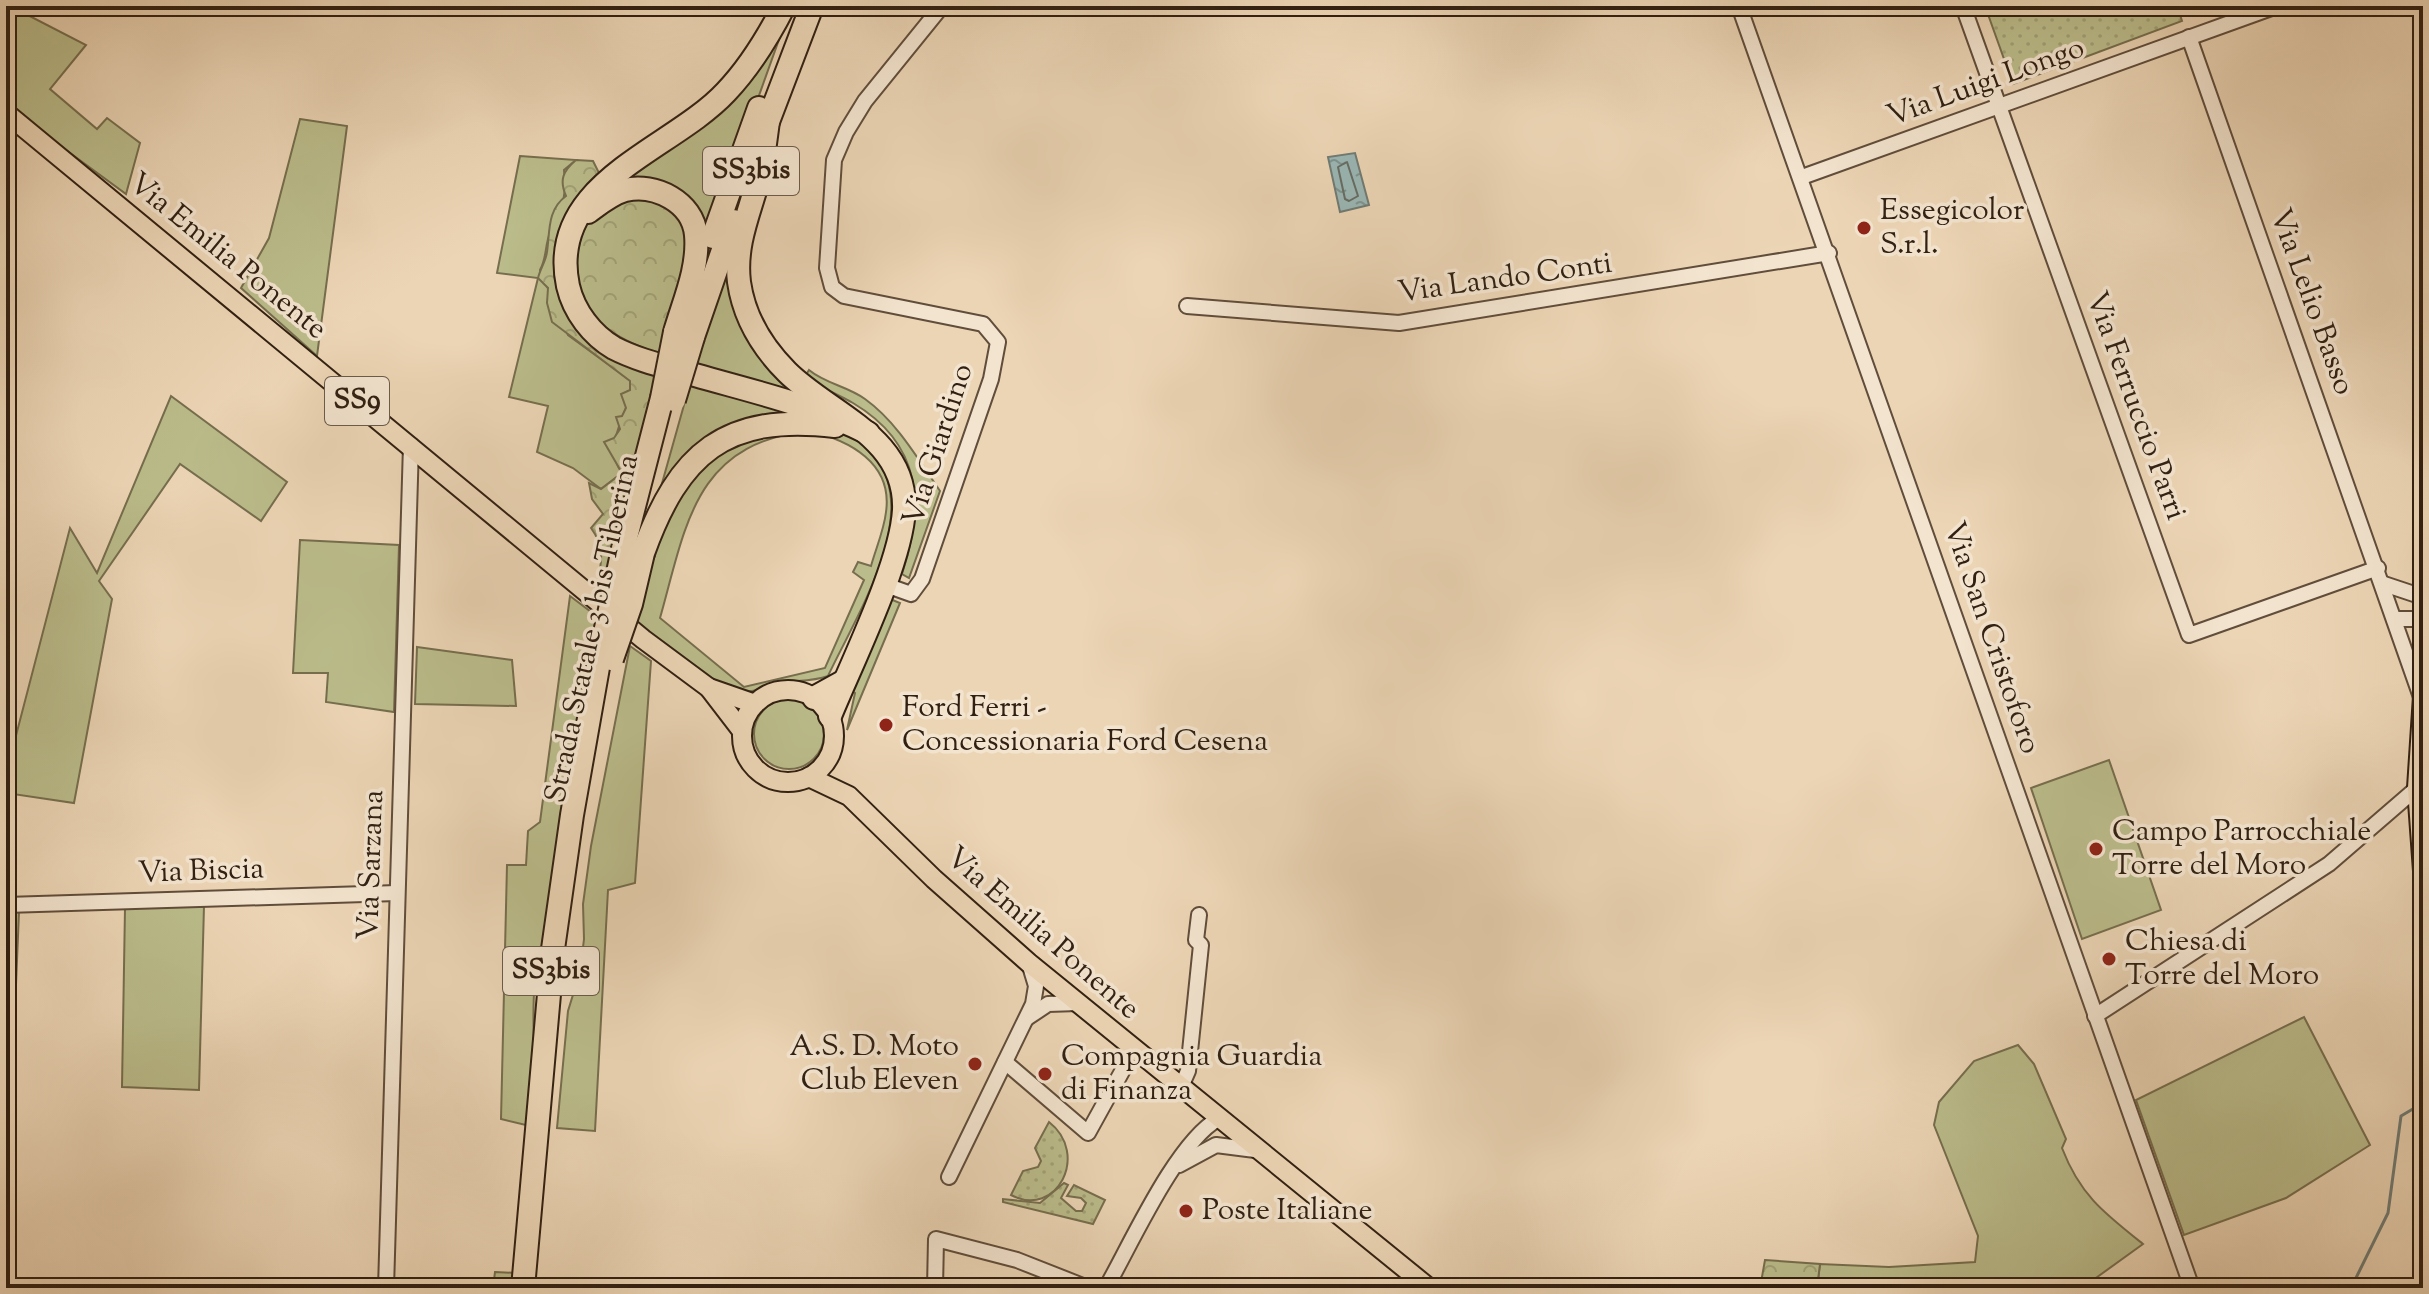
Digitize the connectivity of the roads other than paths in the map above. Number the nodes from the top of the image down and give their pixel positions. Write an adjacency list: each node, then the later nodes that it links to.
1 (784, 6): 13 (highway)
2 (798, 6): 16 (highway, Strada Statale 3 bis Tiberina / SS3bis)
3 (812, 6): 11 (highway, Strada Statale 3 bis Tiberina / SS3bis)
4 (942, 6): 21 (street, Via Giardino)
5 (1739, 6): 12 (street, Via San Cristoforo)
6 (1963, 6): 9 (street, Via Ferruccio Parri)
7 (2277, 6): 8 (street, Via Luigi Longo)
8 (2189, 37): 9 (street, Via Luigi Longo); 20 (street, Via Lelio Basso)
9 (2000, 106): 12 (street, Via Luigi Longo); 20 (street, Via Ferruccio Parri)
10 (6, 113): 18 (main road, Via Emilia Ponente / SS9)
11 (768, 121): 16 (highway, Strada Statale 3 bis Tiberina / SS3bis); 17 (highway)
12 (1802, 177): 14 (street, Via San Cristoforo)
13 (577, 221): 16 (highway); 17 (highway)
14 (1829, 253): 15 (street, Via Lando Conti); 46 (street, Via San Cristoforo)
15 (1187, 306)
16 (683, 334): 19 (highway, Strada Statale 3 bis Tiberina / SS3bis, bridge)
17 (868, 433): 19 (highway); 21 (highway)
18 (411, 445): 28 (main road, Via Emilia Ponente / SS9); 39 (street, Via Sarzana)
19 (634, 551): 26 (highway, bridge)
20 (2378, 568): 22 (street, Via Lelio Basso)
21 (883, 584): 27 (highway)
22 (2384, 584): 23 (street); 24 (street, Via Lelio Basso)
23 (2421, 596)
24 (2394, 619): 25 (street); 30 (street, Via Lelio Basso)
25 (2423, 619)
26 (606, 658): 58 (highway, Strada Statale 3 bis Tiberina / SS3bis); 59 (highway, Strada Statale 3 bis Tiberina / SS3bis)
27 (843, 682): 29 (highway); 32 (highway)
28 (709, 688): 31 (main road, Via Emilia Ponente / SS9); 33 (main road, Via Emilia Ponente / SS9)
29 (814, 698): 31 (main road); 32 (main road)
30 (2423, 698): 36 (main road)
31 (755, 704): 33 (main road)
32 (830, 716): 34 (main road)
33 (742, 731): 35 (main road)
34 (830, 757): 35 (main road); 37 (main road, Via Emilia Ponente)
35 (809, 777): 37 (main road, Via Emilia Ponente)
36 (2417, 788): 38 (main road); 46 (street)
37 (849, 796): 42 (main road, Via Emilia Ponente)
38 (2423, 871)
39 (397, 893): 40 (street, Via Biscia); 57 (street, Via Sarzana)
40 (6, 905)
41 (1199, 915): 49 (street)
42 (1029, 963): 43 (main road, Via Emilia Ponente); 45 (street)
43 (1054, 983): 44 (main road, Via Emilia Ponente); 45 (street)
44 (1078, 1003): 45 (street); 49 (main road, Via Emilia Ponente)
45 (1033, 1010): 47 (street)
46 (2095, 1016): 64 (street, Via San Cristoforo)
47 (1005, 1062): 48 (street); 56 (street)
48 (1125, 1066)
49 (1181, 1087): 50 (main road, Via Emilia Ponente)
50 (1199, 1103): 51 (main road, Via Emilia Ponente); 52 (street)
51 (1219, 1120): 52 (street); 53 (street); 54 (main road, Via Emilia Ponente)
52 (1199, 1133): 55 (street)
53 (1210, 1147): 54 (street); 55 (street)
54 (1255, 1150): 63 (main road, Via Emilia Ponente)
55 (1173, 1170): 62 (street)
56 (949, 1177)
57 (386, 1288)
58 (523, 1288)
59 (536, 1288)
60 (935, 1288): 61 (street)
61 (1088, 1288)
62 (1106, 1288)
63 (1429, 1288)
64 (2192, 1288)

